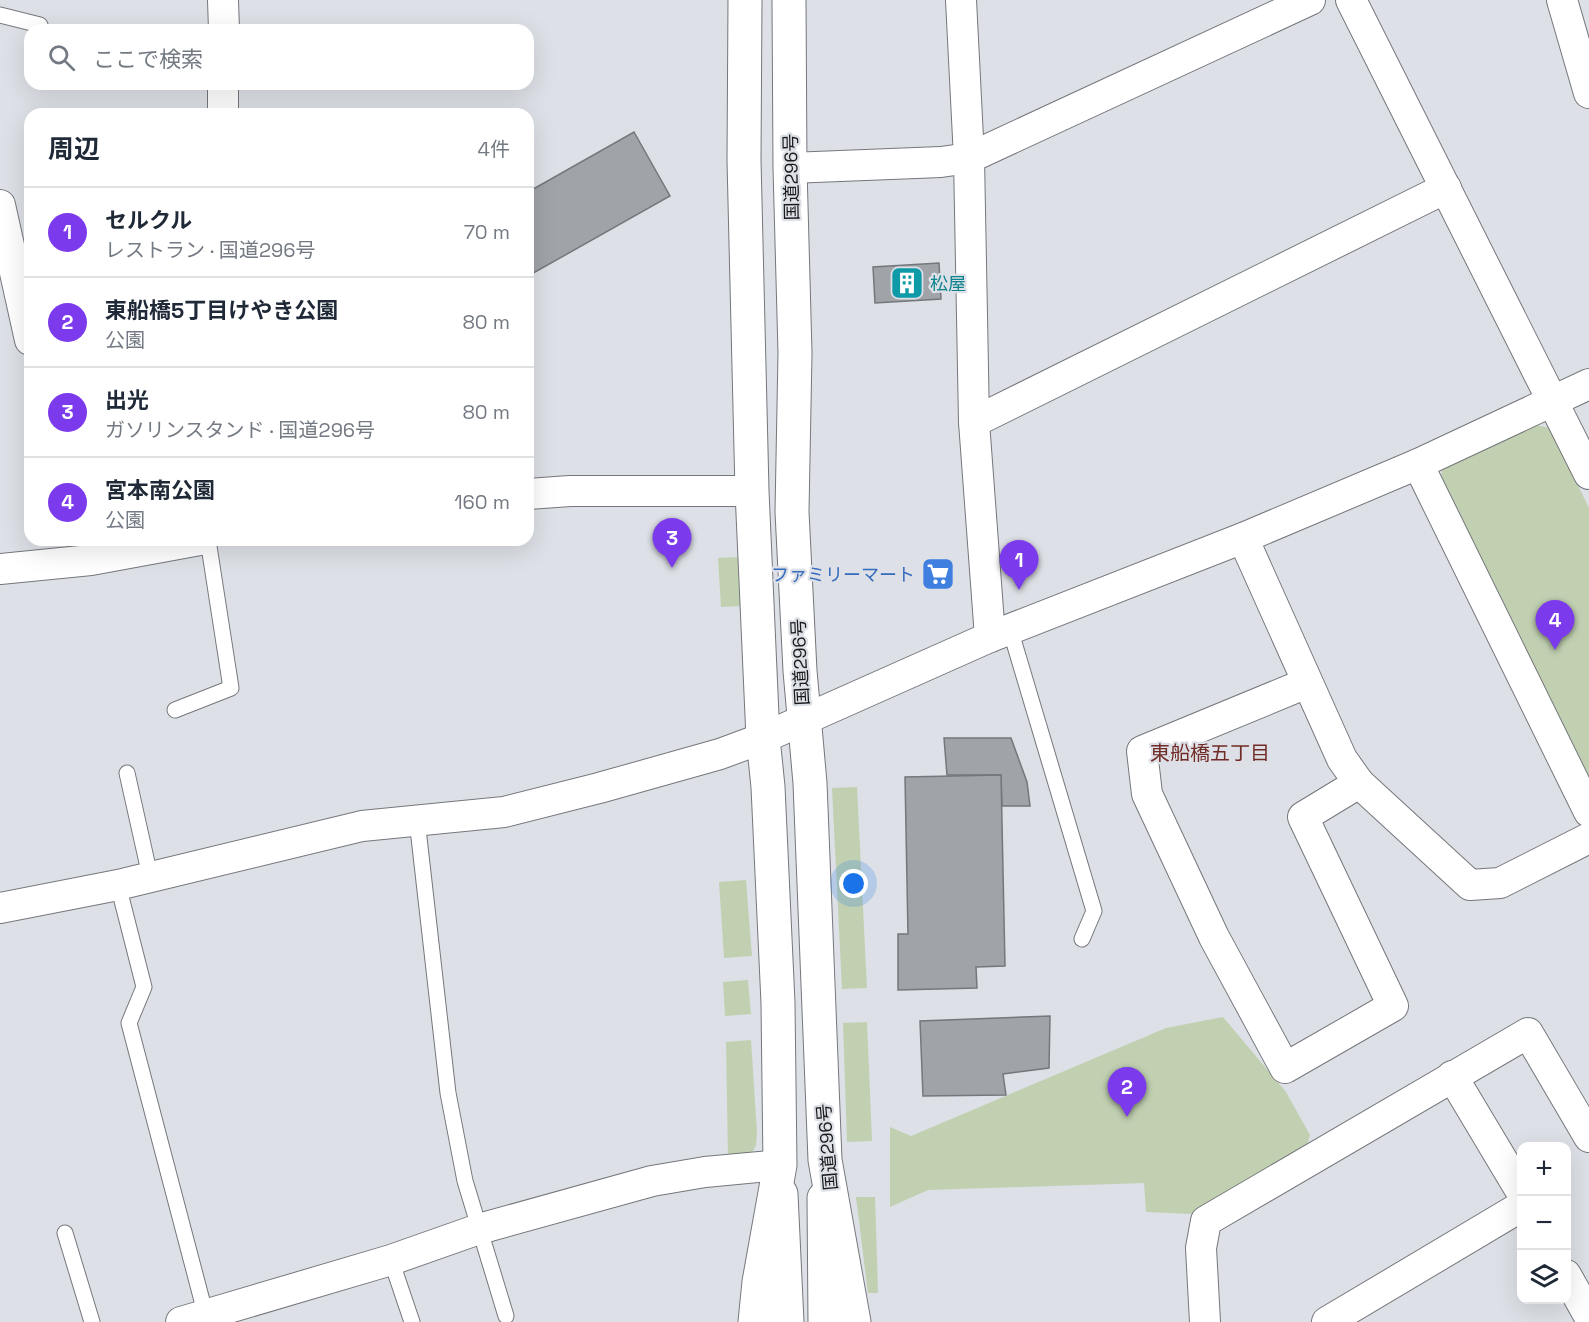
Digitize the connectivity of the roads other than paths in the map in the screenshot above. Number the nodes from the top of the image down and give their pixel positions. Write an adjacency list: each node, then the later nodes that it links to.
1 (223, 0): 10 (street)
2 (745, 0): 25 (main road)
3 (789, 0): 15 (main road, 国道296号)
4 (961, 0): 14 (street)
5 (1310, 0): 14 (street)
6 (1351, 0): 16 (street)
7 (1562, 0): 12 (street)
8 (0, 15): 9 (lane)
9 (36, 24)
10 (224, 24)
11 (223, 90): 13 (street)
12 (1589, 93)
13 (223, 108)
14 (969, 158): 15 (street); 22 (street)
15 (790, 168): 35 (main road, 国道296号)
16 (1446, 188): 21 (street); 22 (street)
17 (0, 205): 18 (street)
18 (7, 275): 19 (street)
19 (24, 323)
20 (1589, 384): 21 (street)
21 (1553, 402): 23 (street); 24 (street)
22 (974, 422): 32 (street)
23 (1418, 464): 27 (street); 39 (street)
24 (1589, 474)
25 (752, 491): 26 (street); 36 (main road)
26 (534, 494)
27 (1243, 538): 32 (street); 33 (street)
28 (133, 546): 30 (street)
29 (209, 546): 34 (lane)
30 (88, 550): 31 (street)
31 (0, 569)
32 (1000, 633): 35 (street); 45 (lane)
33 (1307, 683): 38 (street); 38 (street)
34 (176, 710)
35 (804, 720): 36 (street); 48 (main road, 国道296号)
36 (763, 738): 40 (street); 49 (main road)
37 (127, 773): 42 (lane)
38 (1359, 783): 41 (street)
39 (1589, 812)
40 (417, 820): 42 (street); 52 (lane)
41 (1589, 838)
42 (150, 876): 43 (street)
43 (118, 885): 44 (street); 60 (lane)
44 (0, 908)
45 (1082, 939)
46 (1452, 1076): 47 (street); 50 (street); 65 (street)
47 (1589, 1137)
48 (825, 1160): 56 (main road); 64 (main road, 国道296号)
49 (780, 1165): 52 (street); 57 (main road); 63 (main road)
50 (1517, 1186)
51 (1517, 1208): 66 (street)
52 (479, 1229): 54 (street); 58 (lane)
53 (65, 1233): 61 (lane)
54 (392, 1260): 60 (street); 62 (lane)
55 (1571, 1284): 59 (street)
56 (824, 1313)
57 (786, 1314)
58 (506, 1316)
59 (1589, 1317): 67 (street)
60 (193, 1319)
61 (92, 1322)
62 (412, 1322)
63 (755, 1322)
64 (854, 1322)
65 (1205, 1322)
66 (1327, 1322)
67 (1581, 1322)

